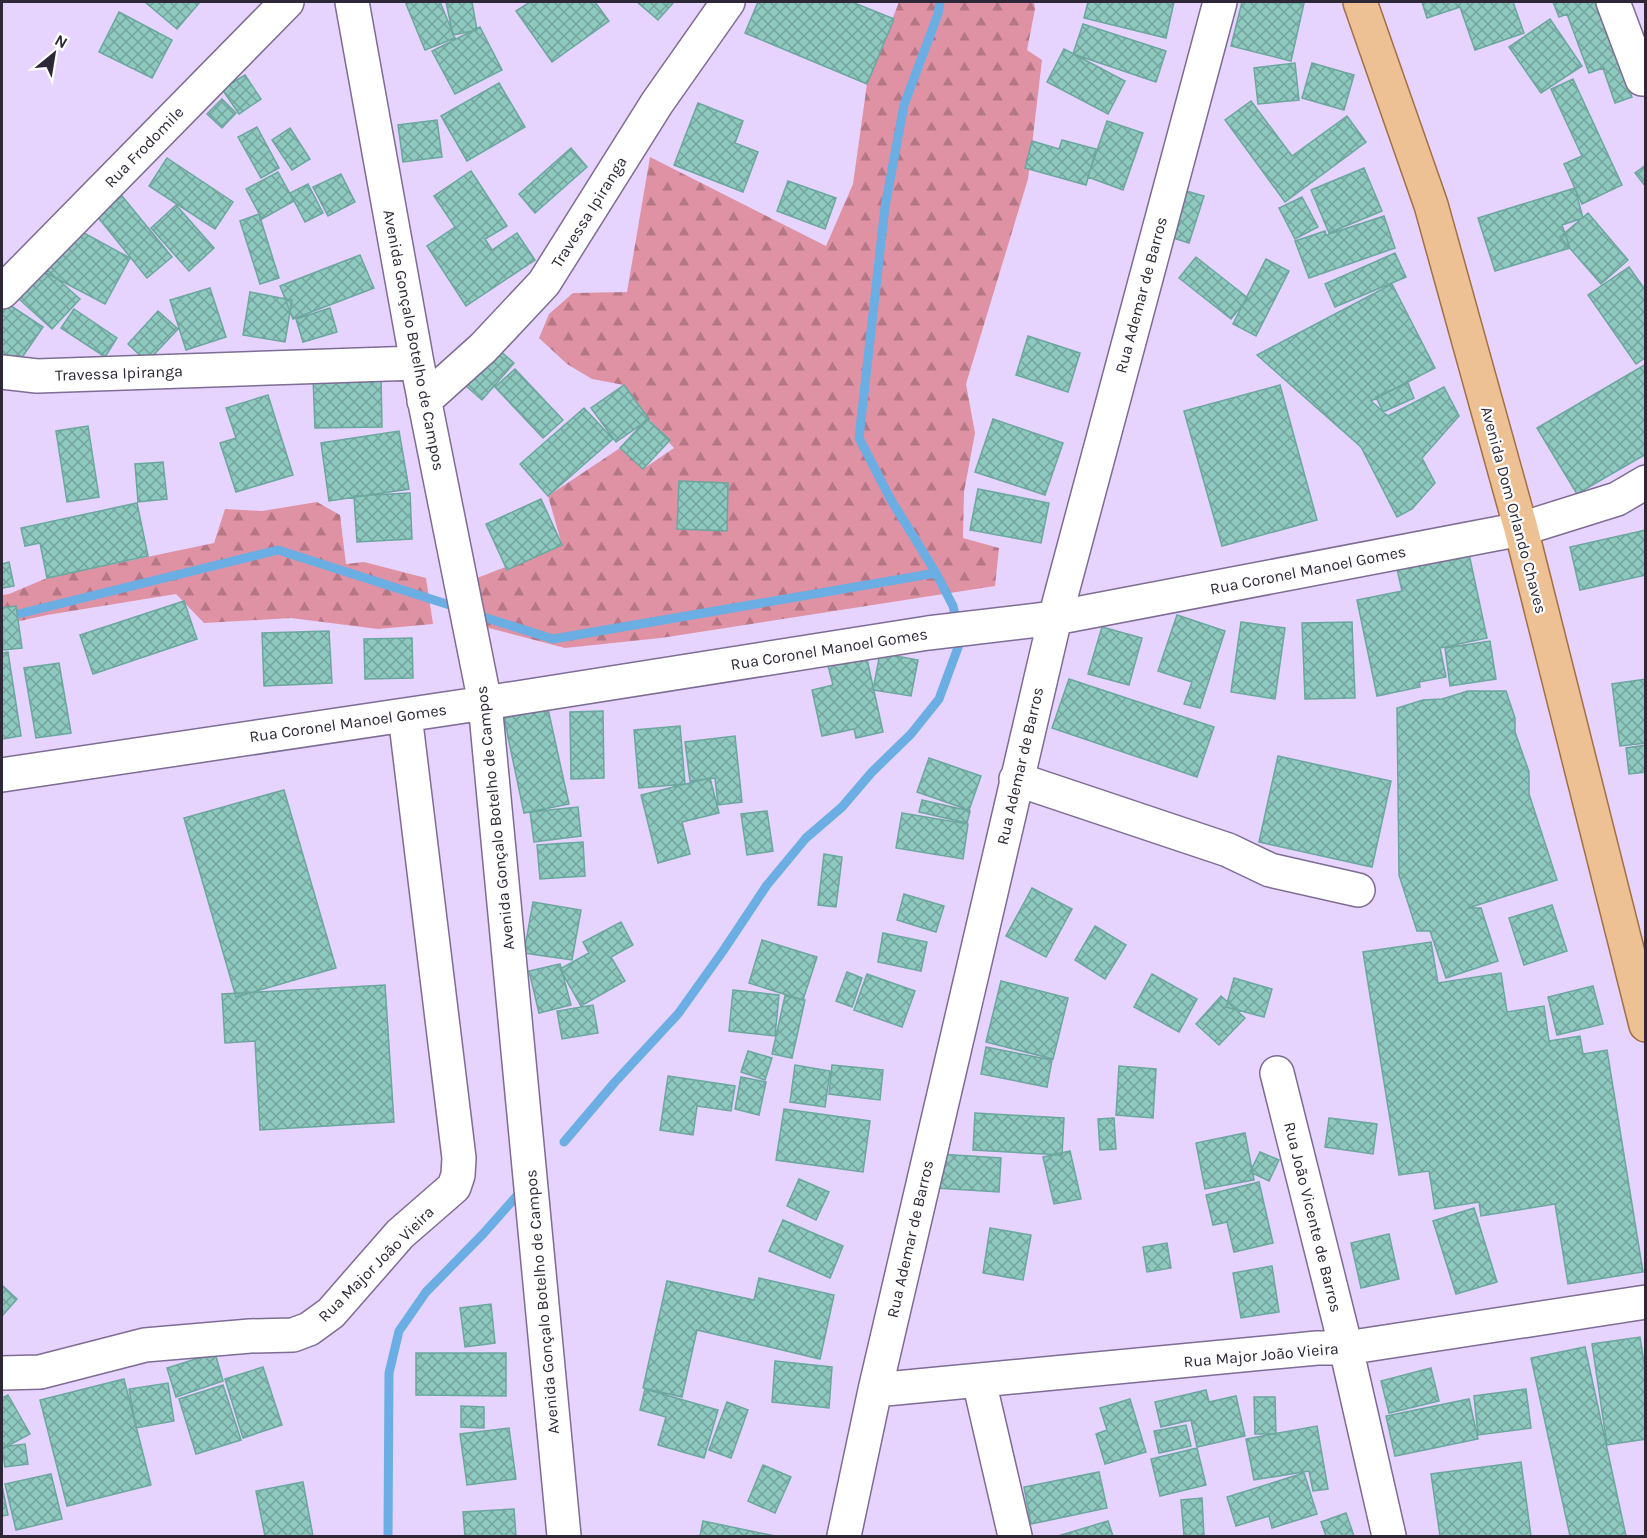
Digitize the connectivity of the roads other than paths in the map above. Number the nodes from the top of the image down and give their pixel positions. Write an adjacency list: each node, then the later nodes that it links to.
1 (287, 2): 8 (street, Rua Frodomile)
2 (352, 2): 9 (street, Avenida Gonçalo Botelho de Campos)
3 (728, 2): 11 (street, Travessa Ipiranga)
4 (1220, 2): 14 (street, Rua Ademar de Barros)
5 (1360, 2): 13 (main road, Avenida Dom Orlando Chaves)
6 (1613, 2): 7 (street)
7 (1646, 78)
8 (2, 292)
9 (417, 363): 10 (street, Travessa Ipiranga); 11 (street, Avenida Gonçalo Botelho de Campos)
10 (2, 372)
11 (424, 400): 15 (street, Avenida Gonçalo Botelho de Campos)
12 (1646, 482): 13 (street, Rua Coronel Manoel Gomes)
13 (1521, 530): 14 (street, Rua Coronel Manoel Gomes); 20 (main road, Avenida Dom Orlando Chaves)
14 (1055, 618): 15 (street, Rua Coronel Manoel Gomes); 18 (street, Rua Ademar de Barros)
15 (485, 703): 16 (street, Rua Coronel Manoel Gomes); 27 (street, Avenida Gonçalo Botelho de Campos)
16 (405, 715): 17 (street, Rua Coronel Manoel Gomes); 24 (street, Rua Major João Vieira)
17 (2, 775)
18 (1016, 779): 19 (street); 26 (street, Rua Ademar de Barros)
19 (1358, 890)
20 (1646, 1025)
21 (1277, 1073): 23 (street, Rua João Vicente de Barros)
22 (1646, 1302): 23 (street, Rua Major João Vieira)
23 (1346, 1348): 25 (street, Rua Major João Vieira); 30 (street, Rua João Vicente de Barros)
24 (2, 1373)
25 (979, 1381): 26 (street, Rua Major João Vieira); 29 (street)
26 (875, 1390): 28 (street, Rua Ademar de Barros)
27 (564, 1536)
28 (844, 1536)
29 (1016, 1536)
30 (1389, 1536)

